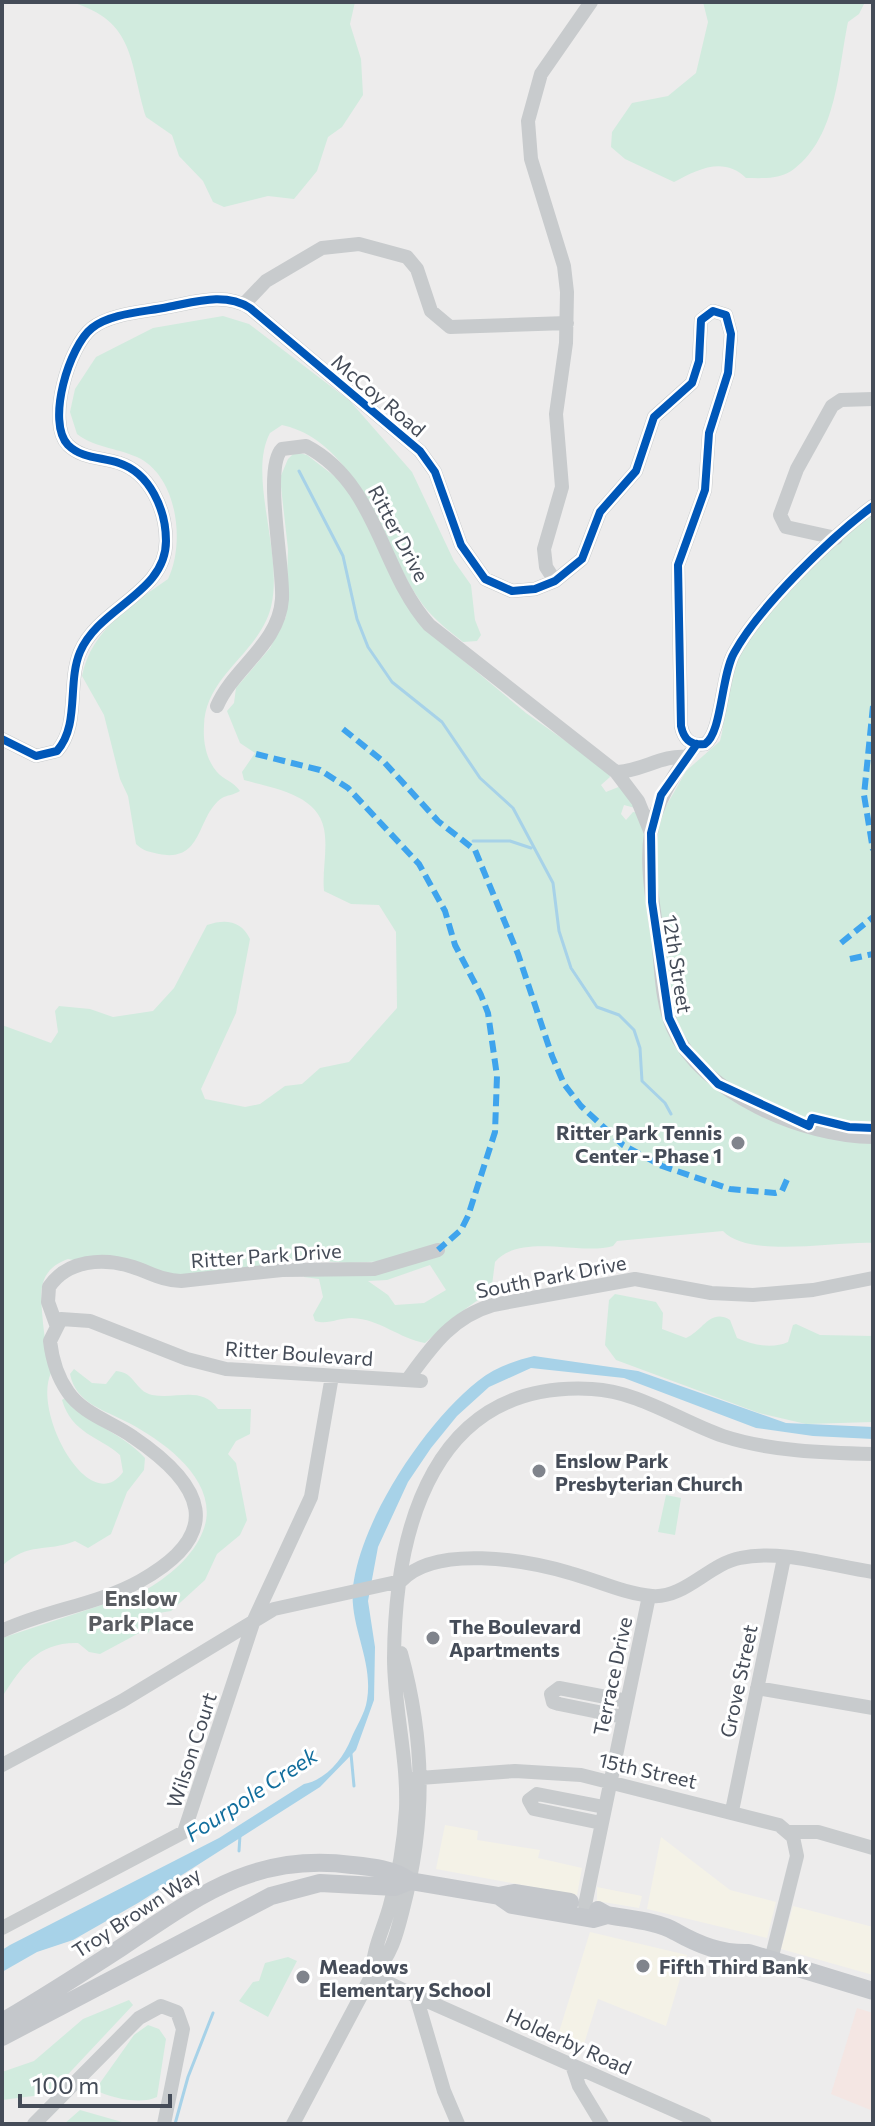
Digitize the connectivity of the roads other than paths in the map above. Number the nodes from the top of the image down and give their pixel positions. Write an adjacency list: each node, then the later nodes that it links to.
1 (591, 2): 3 (street)
2 (244, 304): 3 (street); 7 (street, McCoy Road); 9 (street)
3 (567, 323): 7 (street)
4 (873, 399): 6 (street)
5 (873, 506): 6 (street)
6 (836, 538): 10 (street)
7 (555, 581): 10 (street, McCoy Road)
8 (217, 706): 12 (street, Ritter Drive)
9 (2, 739)
10 (697, 744): 11 (street, 12th Street)
11 (687, 757): 12 (street); 13 (street, 12th Street)
12 (616, 772): 13 (street, Ritter Drive)
13 (651, 833): 14 (street, 12th Street)
14 (873, 1137)
15 (438, 1250): 17 (street, Ritter Park Drive)
16 (873, 1278): 19 (street, South Park Drive)
17 (56, 1324): 18 (street, Ritter Boulevard); 26 (street)
18 (332, 1376): 19 (street, Ritter Boulevard); 25 (street, Wilson Court)
19 (415, 1380)
20 (873, 1454): 23 (street)
21 (784, 1558): 22 (street); 24 (street); 28 (street, Grove Street)
22 (873, 1572)
23 (401, 1581): 24 (street); 25 (street); 27 (street)
24 (649, 1596): 29 (street, Terrace Drive)
25 (254, 1620): 32 (street); 45 (street, Wilson Court)
26 (2, 1631)
27 (397, 1636): 33 (street); 34 (street)
28 (757, 1688): 30 (street); 37 (street, Grove Street)
29 (627, 1701): 31 (street, Terrace Drive); 31 (street)
30 (873, 1708)
31 (623, 1717): 35 (street, Terrace Drive)
32 (2, 1765)
33 (422, 1778): 34 (street, 15th Street); 35 (street, 15th Street); 41 (street)
34 (406, 1779): 41 (street)
35 (610, 1780): 36 (street, Terrace Drive); 37 (street, 15th Street)
36 (604, 1807): 38 (street, Terrace Drive); 38 (street)
37 (732, 1811): 39 (street, 15th Street)
38 (601, 1823): 43 (street, Terrace Drive)
39 (789, 1832): 40 (street, 15th Street); 46 (street)
40 (873, 1848)
41 (401, 1880): 42 (main road); 47 (street); 50 (main road, Troy Brown Way); 51 (main road, Troy Brown Way)
42 (499, 1896): 43 (main road); 44 (main road)
43 (585, 1905): 44 (main road)
44 (607, 1915): 46 (main road)
45 (2, 1928)
46 (771, 1960): 48 (main road)
47 (372, 1975): 49 (street, Holderby Road); 55 (street)
48 (873, 1991)
49 (416, 1996): 52 (street, Holderby Road); 56 (street)
50 (2, 2022)
51 (2, 2037)
52 (572, 2065): 57 (street); 58 (street, Holderby Road)
53 (34, 2124): 54 (street)
54 (164, 2124)
55 (293, 2124)
56 (458, 2124)
57 (602, 2124)
58 (705, 2124)

